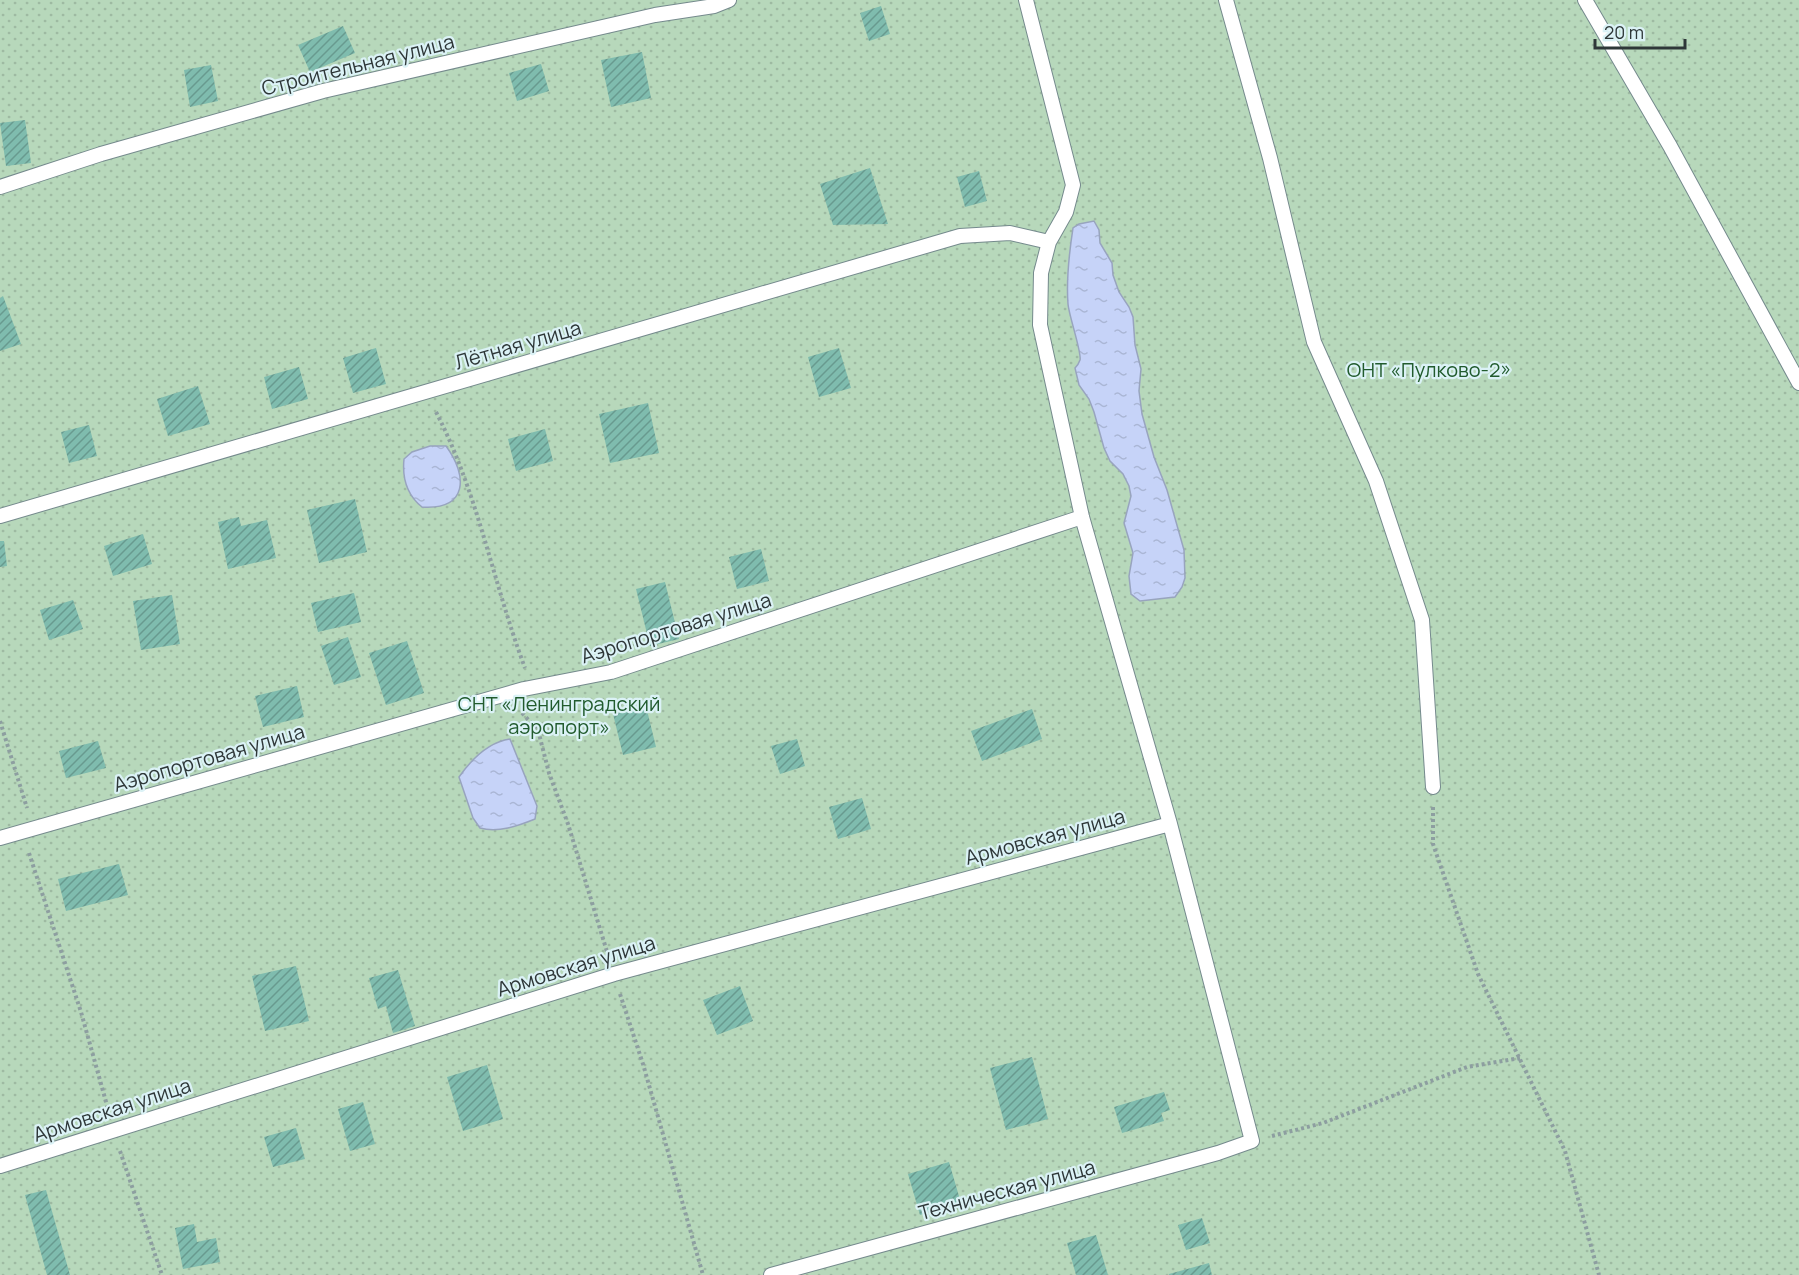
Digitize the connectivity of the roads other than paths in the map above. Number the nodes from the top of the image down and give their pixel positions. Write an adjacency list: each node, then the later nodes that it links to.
1 (729, 0): 5 (lane, Строительная улица)
2 (1026, 0): 6 (lane)
3 (1226, 0): 10 (lane)
4 (1585, 0): 7 (lane)
5 (0, 187)
6 (1049, 242): 8 (lane, Лётная улица); 9 (lane)
7 (1799, 383)
8 (0, 516)
9 (1082, 517): 11 (lane); 12 (lane, Аэропортовая улица)
10 (1432, 787)
11 (1170, 824): 13 (lane, Армовская улица); 14 (lane, Техническая улица)
12 (0, 838)
13 (0, 1166)
14 (771, 1275)

